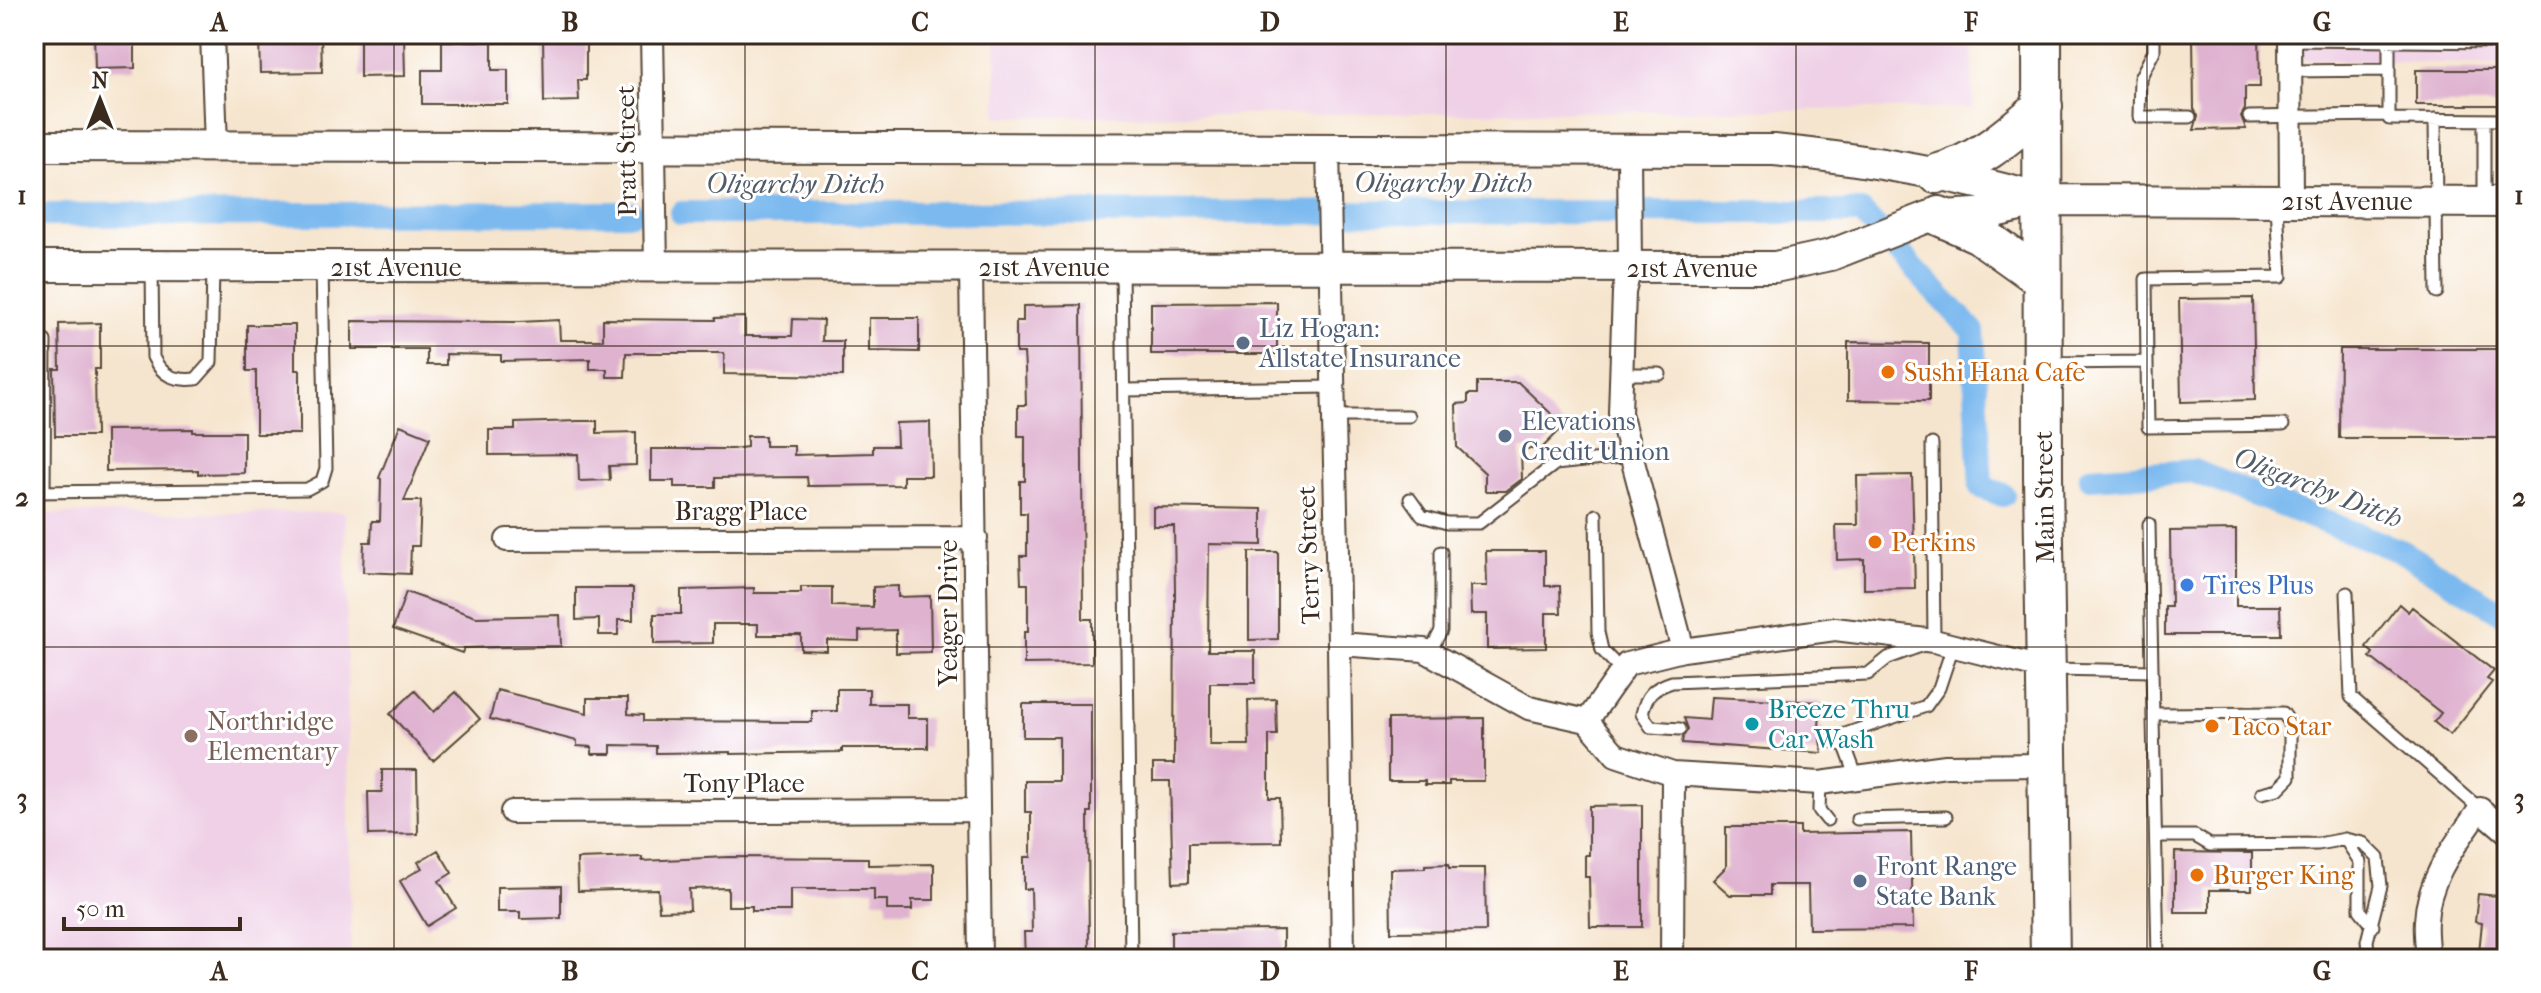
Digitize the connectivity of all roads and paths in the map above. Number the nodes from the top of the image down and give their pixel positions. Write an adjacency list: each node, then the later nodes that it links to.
1 (212, 34): 19 (street)
2 (652, 34): 20 (street, Pratt Street)
3 (2042, 34): 10 (highway, Main Street)
4 (2154, 34): 13 (lane)
5 (2290, 37): 6 (lane); 9 (street)
6 (2389, 41): 7 (lane); 8 (lane)
7 (2507, 42)
8 (2389, 70): 9 (lane); 11 (lane)
9 (2290, 71): 12 (street)
10 (2043, 106): 23 (highway); 24 (highway, Main Street)
11 (2389, 115): 12 (lane); 15 (lane)
12 (2290, 116): 14 (lane); 25 (street)
13 (2190, 117)
14 (2249, 117)
15 (2435, 119): 16 (lane); 26 (lane)
16 (2484, 120): 17 (lane); 27 (lane)
17 (2507, 120)
18 (34, 146): 19 (street, 21st Avenue)
19 (216, 146): 20 (street, 21st Avenue)
20 (654, 148): 21 (street, 21st Avenue); 33 (street, Pratt Street)
21 (1328, 149): 22 (street, 21st Avenue); 36 (street, Terry Street)
22 (1629, 150): 23 (street, 21st Avenue); 37 (street)
23 (1936, 174): 24 (street, 21st Avenue)
24 (2044, 200): 25 (street, 21st Avenue); 28 (street, 21st Avenue); 38 (highway, Main Street)
25 (2284, 201): 26 (street, 21st Avenue); 41 (lane)
26 (2436, 201): 27 (street, 21st Avenue); 39 (lane)
27 (2496, 202)
28 (1939, 216): 37 (street, 21st Avenue); 38 (highway)
29 (34, 266): 30 (street, 21st Avenue)
30 (152, 267): 31 (street, 21st Avenue); 31 (lane)
31 (213, 267): 32 (street, 21st Avenue)
32 (322, 267): 33 (street, 21st Avenue); 52 (lane)
33 (656, 267): 34 (street, 21st Avenue)
34 (971, 267): 35 (street, 21st Avenue); 56 (street, Yeager Drive)
35 (1122, 268): 36 (street, 21st Avenue); 46 (lane)
36 (1329, 268): 37 (street, 21st Avenue); 45 (street, Terry Street)
37 (1630, 268): 43 (street)
38 (2042, 279): 42 (highway, Main Street)
39 (2437, 292)
40 (45, 341): 52 (lane)
41 (2147, 362): 42 (lane); 49 (lane)
42 (2043, 363): 64 (highway, Main Street)
43 (1622, 374): 44 (lane); 51 (street)
44 (1660, 374)
45 (1332, 387): 46 (lane); 47 (street, Terry Street)
46 (1124, 390): 86 (lane)
47 (1332, 416): 48 (lane); 61 (street, Terry Street)
48 (1409, 416)
49 (2283, 425)
50 (1932, 444): 60 (lane)
51 (1632, 456): 53 (lane); 62 (street)
52 (39, 492)
53 (1410, 499)
54 (1596, 515): 65 (lane)
55 (2149, 524): 66 (lane)
56 (976, 538): 57 (street, Bragg Place); 76 (street, Yeager Drive)
57 (507, 540)
58 (1441, 552): 63 (lane)
59 (2347, 593): 75 (lane)
60 (1944, 643): 62 (street); 64 (street); 69 (lane); 72 (lane)
61 (1339, 644): 63 (street); 87 (street, Terry Street)
62 (1683, 650): 65 (street)
63 (1429, 653): 68 (street)
64 (2046, 669): 66 (lane); 70 (highway, Main Street)
65 (1622, 671): 68 (street)
66 (2152, 671): 67 (lane)
67 (2153, 714): 74 (lane); 82 (lane)
68 (1587, 721): 71 (street)
69 (1680, 729)
70 (2048, 765): 72 (street); 89 (highway, Main Street)
71 (1673, 774): 73 (street); 88 (street)
72 (1857, 778): 73 (street)
73 (1820, 783): 80 (lane)
74 (2262, 793)
75 (2480, 809): 81 (street); 92 (street)
76 (976, 810): 77 (street, Tony Place); 85 (street, Yeager Drive)
77 (512, 812)
78 (1946, 817): 79 (lane)
79 (1857, 819)
80 (1827, 820)
81 (2504, 830)
82 (2156, 836): 83 (lane); 90 (lane)
83 (2345, 839): 84 (lane); 84 (lane)
84 (2373, 926): 91 (lane)
85 (980, 959)
86 (1131, 959)
87 (1343, 959)
88 (1672, 959)
89 (2050, 959)
90 (2158, 959)
91 (2369, 959)
92 (2428, 959)

